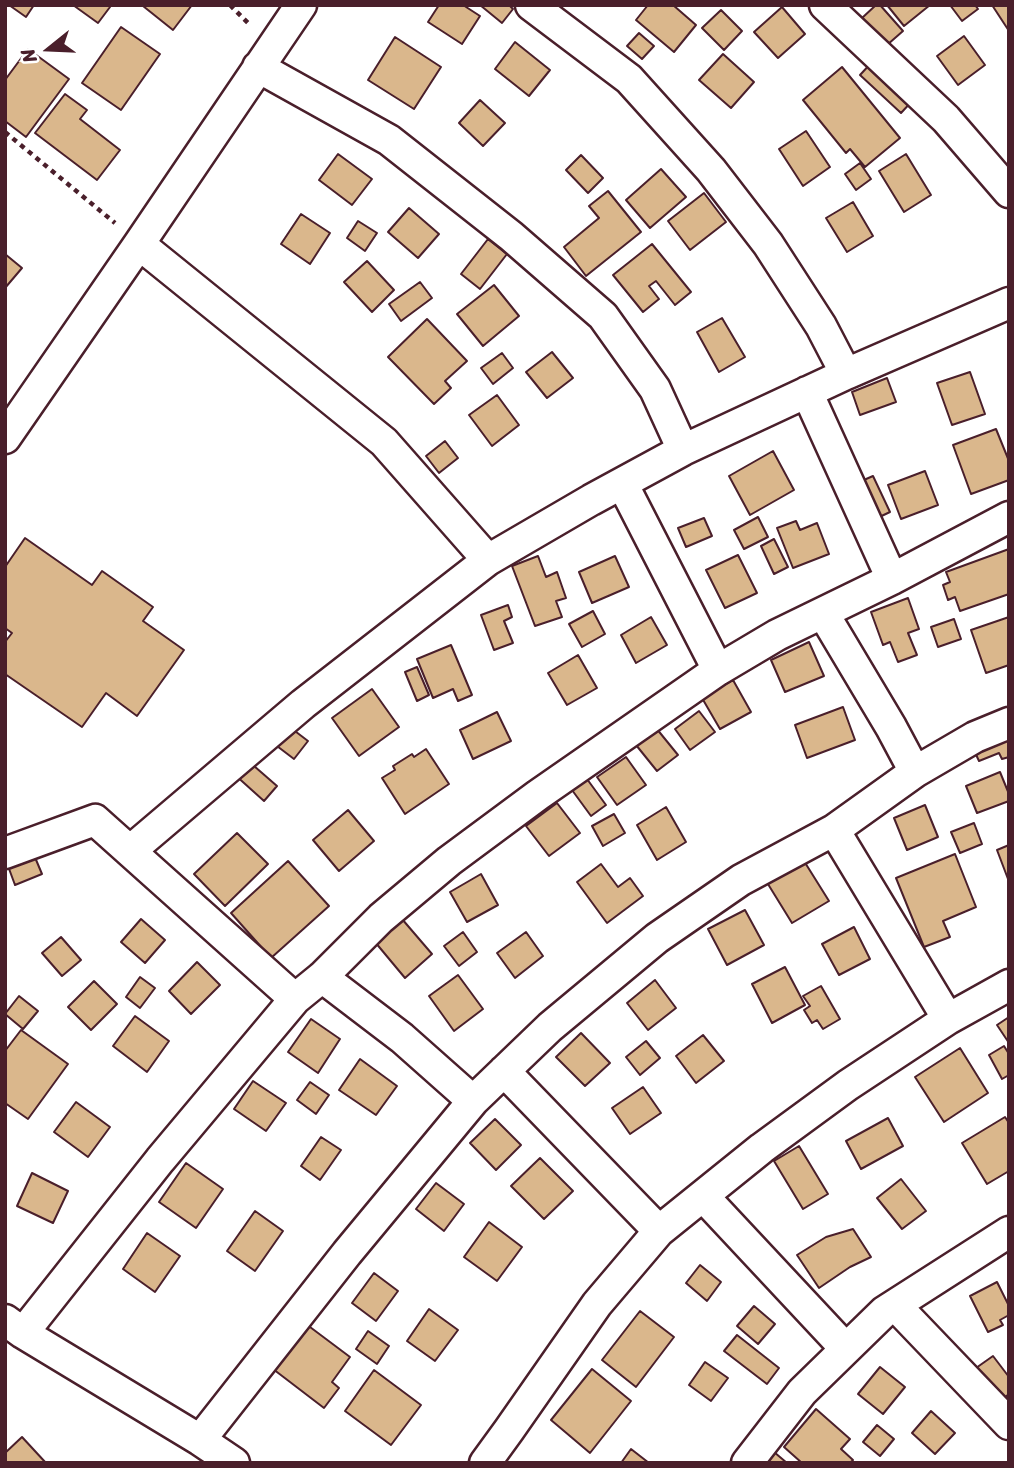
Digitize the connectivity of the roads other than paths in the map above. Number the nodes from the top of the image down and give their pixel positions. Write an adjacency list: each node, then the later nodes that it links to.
1 (301, 5): 4 (street)
2 (531, 5): 8 (street)
3 (825, 5): 5 (street)
4 (258, 67): 6 (street); 11 (street)
5 (1009, 192)
6 (139, 244): 10 (street); 14 (street)
7 (1009, 303): 8 (street)
8 (846, 374): 9 (street)
9 (807, 392): 11 (street); 15 (street)
10 (5, 438)
11 (683, 450): 12 (street)
12 (622, 483): 14 (street); 17 (street)
13 (1009, 517): 15 (street)
14 (488, 560): 21 (street)
15 (892, 579): 16 (street)
16 (823, 613): 17 (street); 19 (street)
17 (718, 670): 23 (street)
18 (1009, 723): 19 (street)
19 (915, 772): 20 (street)
20 (834, 830): 26 (street); 27 (street)
21 (130, 851): 22 (street); 25 (street)
22 (5, 853)
23 (323, 977): 25 (street); 28 (street)
24 (1009, 985): 26 (street)
25 (295, 999): 33 (street)
26 (948, 1019): 29 (street)
27 (504, 1071): 28 (street); 30 (street)
28 (473, 1101): 36 (street)
29 (703, 1196): 30 (street); 34 (street)
30 (659, 1231): 37 (street)
31 (1009, 1232): 32 (street)
32 (895, 1305): 34 (street); 35 (street)
33 (14, 1326): 36 (street)
34 (846, 1349): 38 (street)
35 (1009, 1424)
36 (219, 1456)
37 (485, 1463)
38 (747, 1463)

